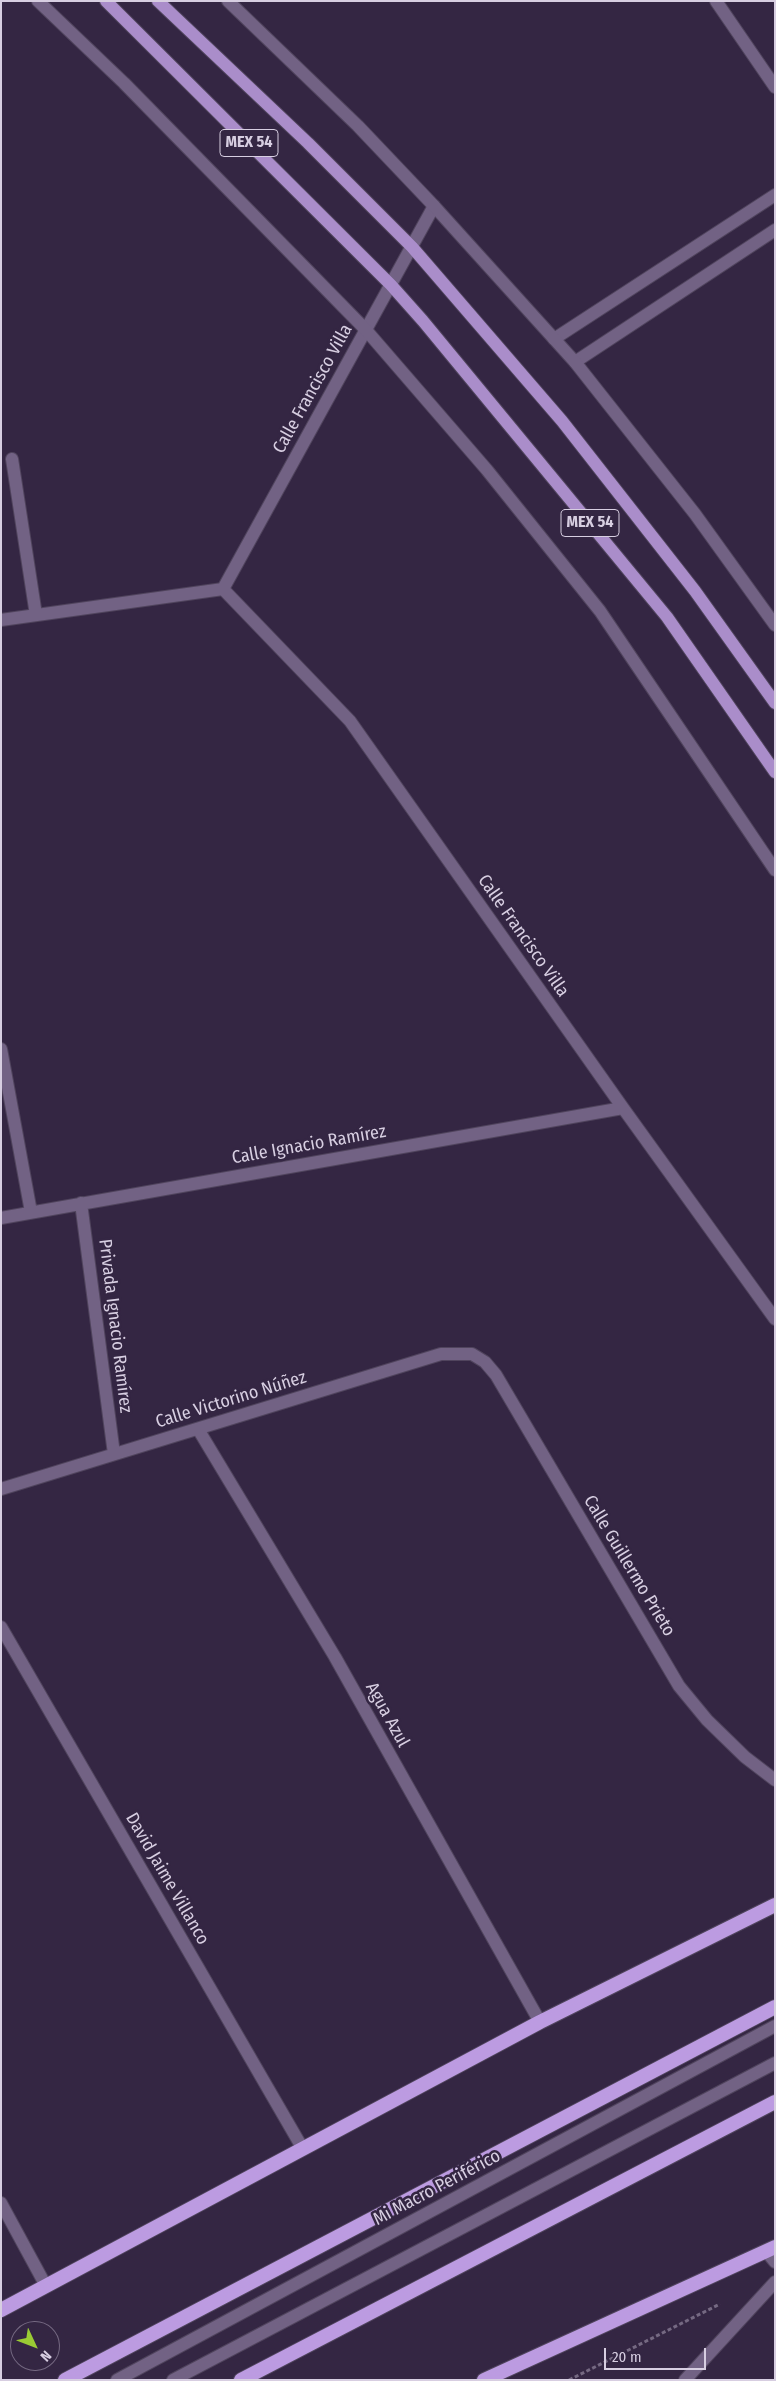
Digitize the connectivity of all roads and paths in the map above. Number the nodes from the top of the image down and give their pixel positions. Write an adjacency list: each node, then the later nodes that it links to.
1 (38, 1): 12 (street)
2 (106, 1): 11 (main road, MEX 54)
3 (158, 1): 10 (main road, MEX 54)
4 (228, 1): 8 (street)
5 (716, 1): 6 (street)
6 (775, 87)
7 (775, 195): 13 (street)
8 (434, 206): 10 (street, Calle Francisco Villa); 13 (street)
9 (775, 230): 14 (street)
10 (412, 247): 11 (street, Calle Francisco Villa); 20 (main road, MEX 54)
11 (391, 285): 12 (street, Calle Francisco Villa); 21 (main road, MEX 54)
12 (366, 330): 16 (street, Calle Francisco Villa); 22 (street)
13 (554, 339): 14 (street)
14 (575, 362): 19 (street)
15 (12, 459): 17 (street)
16 (223, 589): 17 (street); 24 (street, Calle Francisco Villa)
17 (36, 615): 18 (street)
18 (1, 620)
19 (775, 625)
20 (775, 703)
21 (775, 772)
22 (775, 870)
23 (1, 1049): 26 (street)
24 (623, 1108): 25 (street, Calle Ignacio Ramírez); 28 (street, Calle Francisco Villa)
25 (81, 1203): 26 (street, Calle Ignacio Ramírez); 31 (street, Privada Ignacio Ramírez)
26 (31, 1212): 27 (street, Calle Ignacio Ramírez)
27 (1, 1218)
28 (775, 1319)
29 (472, 1354): 30 (street, Calle Victorino Núñez); 34 (street, Calle Guillermo Prieto)
30 (198, 1429): 31 (street, Calle Victorino Núñez); 37 (street, Agua Azul)
31 (114, 1454): 32 (street, Calle Victorino Núñez)
32 (1, 1489)
33 (1, 1627): 41 (street, David Jaime Villanco)
34 (775, 1780)
35 (775, 1905): 37 (highway)
36 (775, 2007): 48 (highway)
37 (540, 2022): 41 (highway)
38 (775, 2026): 49 (street, Mi Macro Periférico)
39 (775, 2063): 50 (street)
40 (775, 2102): 51 (highway)
41 (303, 2149): 45 (highway)
42 (1, 2203): 45 (street)
43 (772, 2253): 52 (highway)
44 (775, 2282): 54 (street)
45 (46, 2286): 47 (highway)
46 (724, 2302): 53 (path)
47 (1, 2310)
48 (65, 2380)
49 (116, 2380)
50 (173, 2380)
51 (241, 2380)
52 (484, 2380)
53 (569, 2380)
54 (685, 2380)

